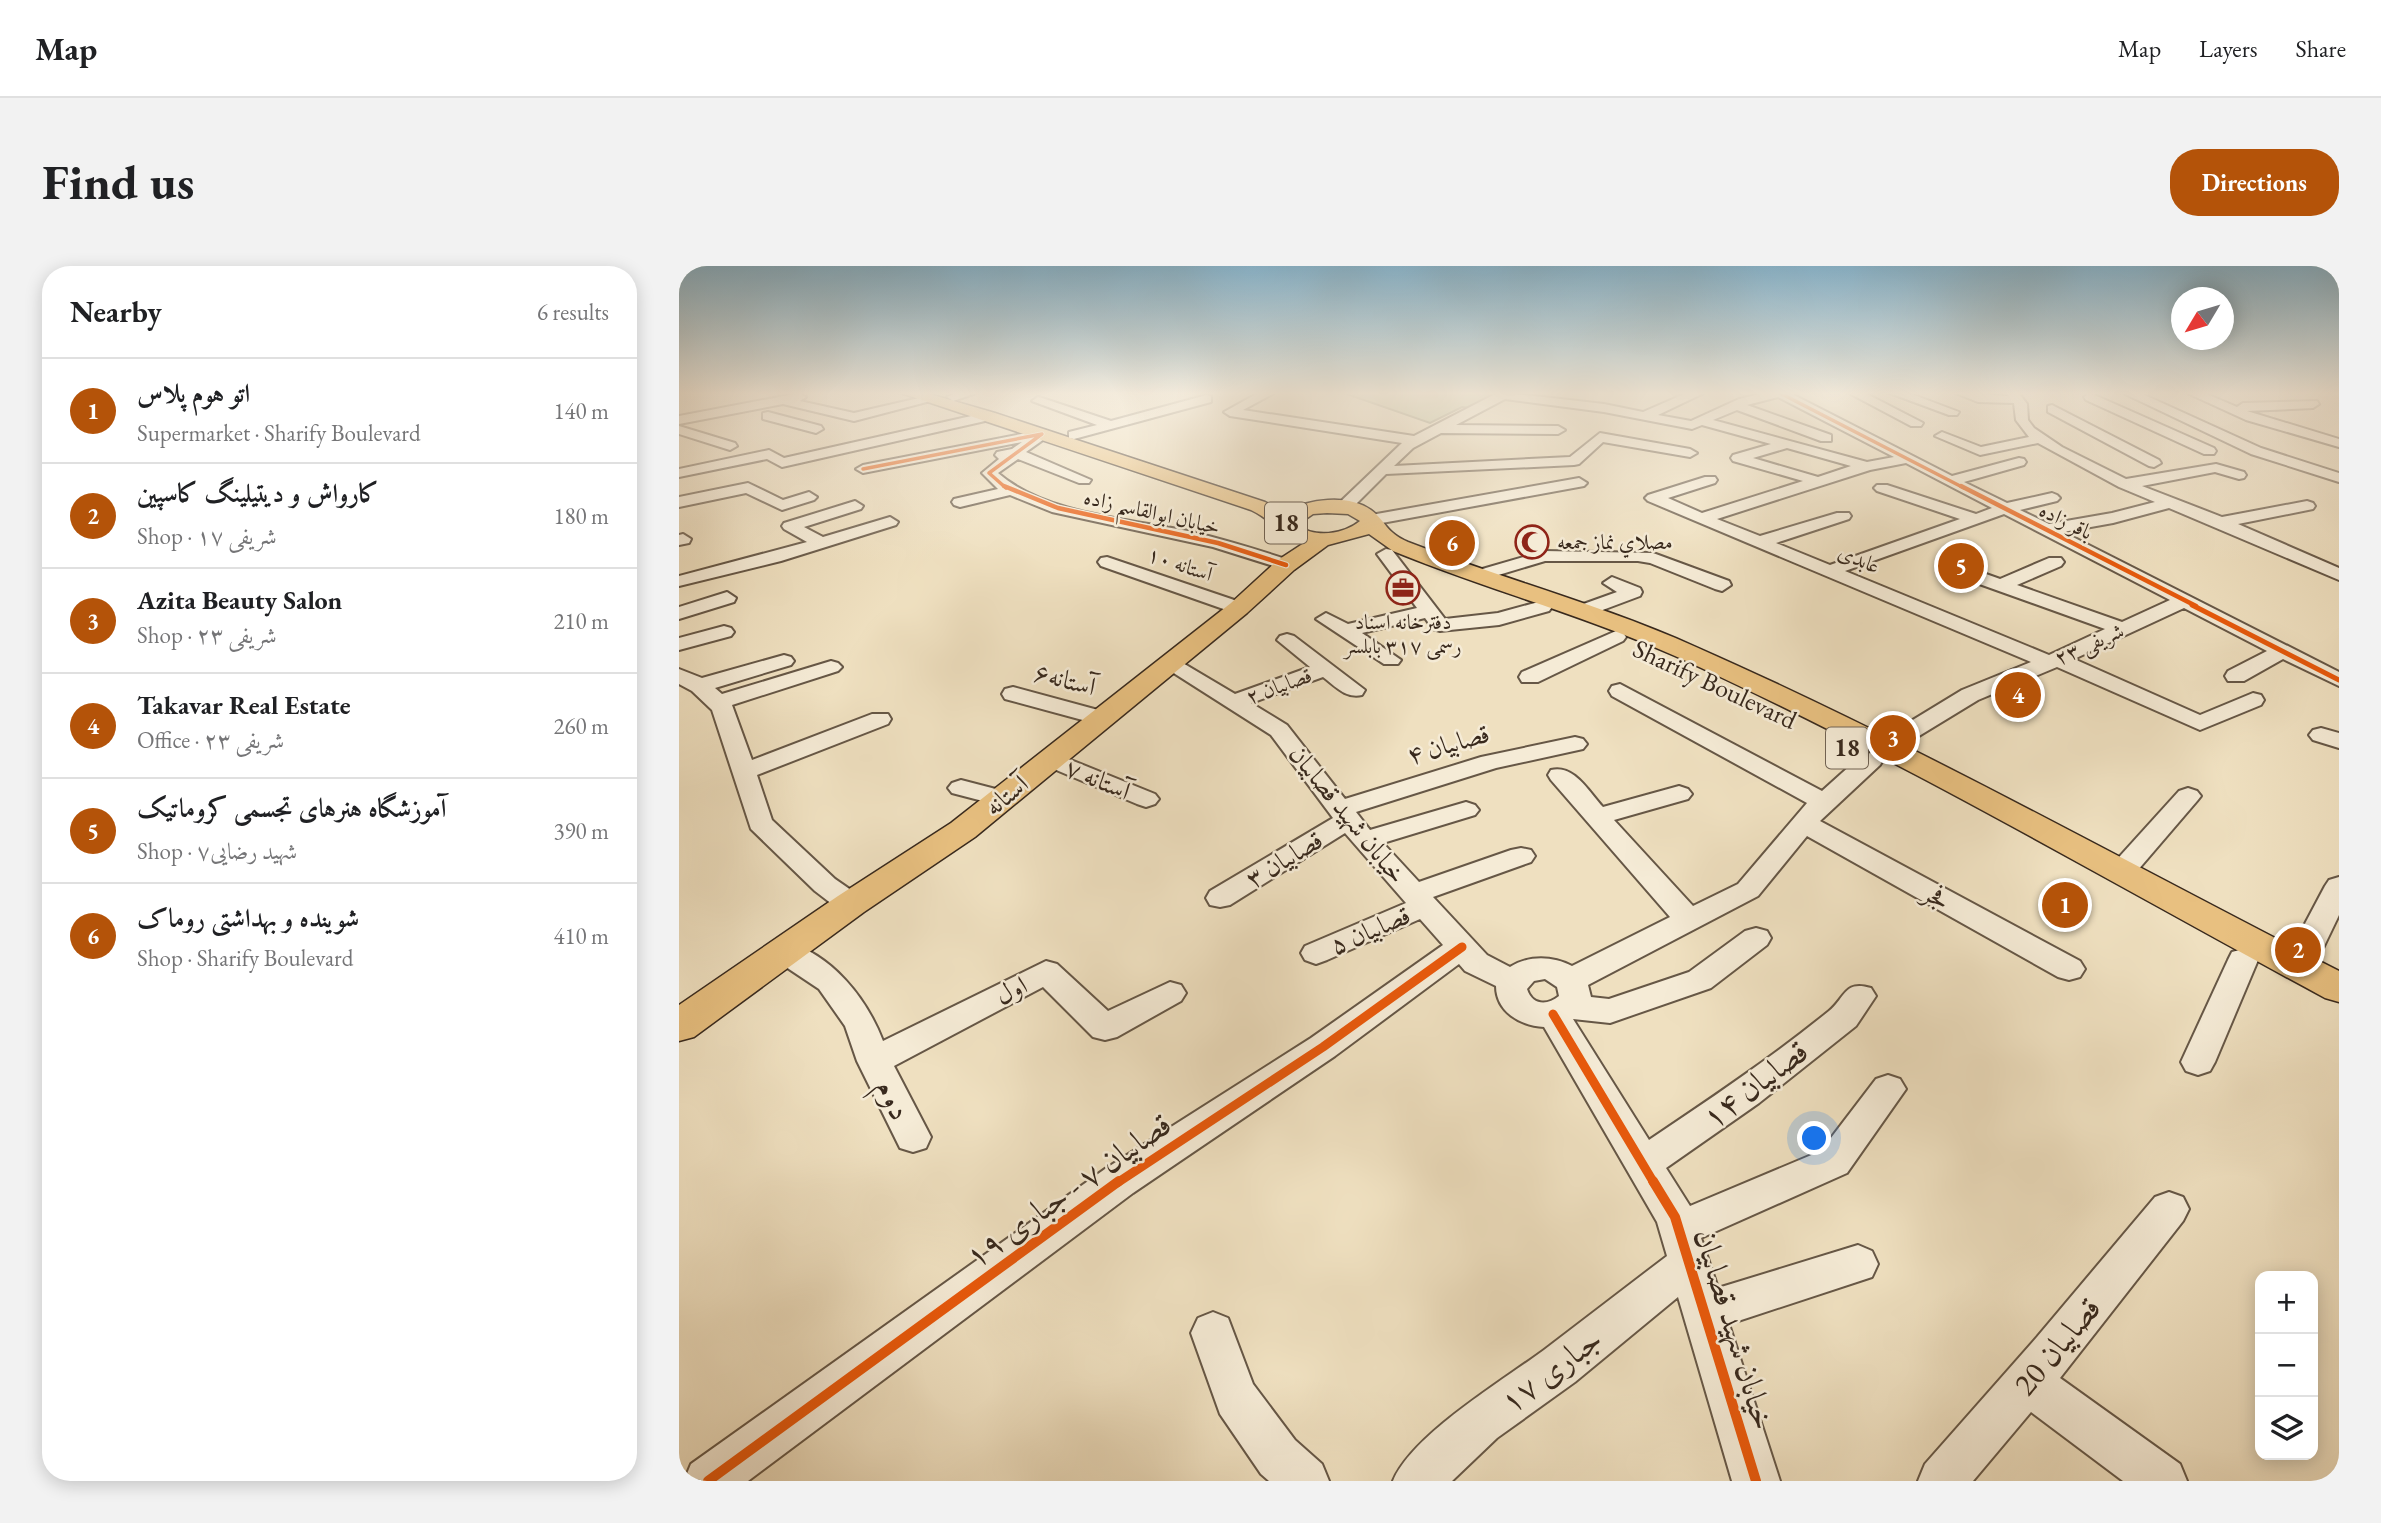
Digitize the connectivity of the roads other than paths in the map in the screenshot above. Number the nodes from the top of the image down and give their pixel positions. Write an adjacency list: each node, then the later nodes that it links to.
1 (844, 449): 30 (street)
2 (969, 449): 27 (street)
3 (1022, 449): 20 (street)
4 (1086, 449): 55 (main road, 18)
5 (1118, 449): 46 (main road, 18)
6 (1406, 449): 54 (street)
7 (1415, 449): 28 (street)
8 (1587, 449): 22 (street); 28 (street)
9 (1666, 449): 21 (street)
10 (1769, 449): 36 (street)
11 (1803, 449): 26 (street)
12 (1886, 449): 23 (street, باقر زاده)
13 (1974, 449): 14 (street)
14 (1992, 449)
15 (2058, 449): 38 (street)
16 (2128, 449): 25 (street)
17 (2201, 449): 19 (street)
18 (2251, 449): 32 (street)
19 (2209, 451)
20 (1016, 453): 29 (street); 33 (street); 40 (street)
21 (1690, 453)
22 (1613, 454)
23 (1906, 459): 26 (street); 35 (street, باقر زاده)
24 (2019, 462): 35 (street)
25 (2154, 463)
26 (1867, 466): 36 (street)
27 (863, 470)
28 (1391, 471): 54 (street)
29 (899, 472)
30 (679, 473)
31 (2239, 475): 38 (street)
32 (2339, 478)
33 (1084, 480)
34 (1710, 480): 51 (street, عابدی)
35 (1950, 481): 49 (street, باقر زاده)
36 (1821, 482): 51 (street)
37 (1579, 483): 54 (street)
38 (2124, 484): 45 (street)
39 (1882, 488): 52 (street)
40 (1012, 490): 44 (street); 64 (street, خیابان ابوالقاسم زاده)
41 (809, 497): 43 (street)
42 (2052, 498): 49 (street)
43 (679, 502)
44 (960, 502)
45 (2172, 502): 53 (street); 56 (street)
46 (1294, 504): 48 (main road, 18); 54 (main road)
47 (2307, 506): 53 (street)
48 (1318, 508): 54 (main road, 18); 55 (main road, 18)
49 (2004, 509): 52 (street); 56 (street, باقر زاده)
50 (1843, 516): 58 (street)
51 (1702, 518): 58 (street, عابدی)
52 (1976, 519): 66 (street)
53 (2221, 522): 67 (street)
54 (1370, 525): 57 (main road, Sharify Boulevard / 18); 68 (main road, Sharify Boulevard / 18); 75 (main road, Sharify Boulevard / 18); 79 (street)
55 (1286, 527): 57 (main road, 18); 64 (main road)
56 (2045, 530): 74 (street, باقر زاده)
57 (1328, 538): 64 (main road, آستانه)
58 (1760, 542): 66 (street, عابدی)
59 (821, 543): 59 (street); 60 (street)
60 (803, 548): 63 (street); 69 (street)
61 (1107, 562): 76 (street, آستانه ۱۰)
62 (2055, 562): 72 (street)
63 (827, 563)
64 (1286, 565): 76 (main road, آستانه)
65 (1949, 567): 72 (street)
66 (1829, 571): 90 (street, عابدی)
67 (2336, 572)
68 (1485, 574): 71 (street); 77 (main road, Sharify Boulevard / 18)
69 (679, 581)
70 (1612, 583): 77 (street)
71 (1722, 584)
72 (2001, 585): 81 (street)
73 (727, 598): 78 (street)
74 (2184, 601): 81 (street, شریفی ۲۳); 87 (street, باقر زاده)
75 (1542, 607): 79 (street); 84 (main road, Sharify Boulevard / 18)
76 (1239, 608): 91 (main road, آستانه)
77 (1585, 610): 106 (main road, Sharify Boulevard / 18)
78 (679, 613)
79 (1435, 618): 82 (street)
80 (1326, 619): 82 (street)
81 (2123, 629): 90 (street, شریفی ۲۳)
82 (1344, 631): 88 (street)
83 (724, 632): 86 (street)
84 (1616, 637): 95 (street); 106 (main road, Sharify Boulevard / 18)
85 (1287, 640): 92 (street)
86 (679, 644)
87 (2283, 652): 93 (street); 96 (street, باقر زاده)
88 (1391, 660)
89 (784, 661): 100 (street)
90 (2053, 661): 101 (street, عابدی); 106 (street, شریفی ۲۳)
91 (1169, 663): 102 (street, خیابان شهید قصابیان); 103 (main road, آستانه)
92 (1325, 669): 97 (street); 102 (street, قصابیان ۲)
93 (2236, 676)
94 (833, 677): 100 (street)
95 (1530, 677)
96 (2339, 680)
97 (1354, 690)
98 (1620, 691): 116 (street, فجر)
99 (1013, 694): 103 (street, آستانه۶)
100 (706, 695): 108 (street)
101 (2253, 701)
102 (1234, 702): 118 (street, خیابان شهید قصابیان)
103 (1101, 718): 107 (main road, آستانه)
104 (880, 719): 108 (street)
105 (1576, 744): 118 (street, قصابیان ۴)
106 (1877, 754): 116 (street, شریفی ۲۳); 120 (main road, Sharify Boulevard / 18); 130 (main road, Sharify Boulevard / 18)
107 (1051, 759): 113 (main road, آستانه); 114 (street, آستانه ۷)
108 (744, 772): 124 (street)
109 (1560, 775): 117 (street)
110 (961, 788): 113 (street)
111 (1679, 794): 117 (street)
112 (2188, 796): 120 (street)
113 (1002, 798): 124 (main road, آستانه)
114 (1146, 799)
115 (1465, 810): 118 (street)
116 (1814, 812): 125 (street, شریفی ۲۳); 132 (street, فجر)
117 (1599, 816): 125 (street)
118 (1351, 823): 122 (street, قصابیان ۳); 123 (street, خیابان شهید قصابیان)
119 (1521, 856): 123 (street, قصابیان ۵)
120 (2121, 872): 131 (main road, Sharify Boulevard / 18)
121 (2339, 886): 131 (street)
122 (1220, 898)
123 (1419, 900): 127 (street, خیابان شهید قصابیان); 129 (street, قصابیان ۵)
124 (851, 904): 128 (main road, آستانه)
125 (1690, 920): 137 (street, شریفی ۲۳)
126 (1756, 939): 137 (street)
127 (1462, 947): 133 (street, خیابان شهید قصابیان); 151 (street, قصابيان ۷ - جباری ۱۹)
128 (785, 952): 139 (main road, آستانه); 140 (street, دوم)
129 (1316, 953)
130 (2243, 960): 138 (main road, Sharify Boulevard / 18); 141 (street)
131 (2298, 967): 134 (main road, Sharify Boulevard / 18)
132 (2069, 969)
133 (1512, 981): 137 (street); 137 (street)
134 (2339, 988)
135 (1170, 993): 140 (street, اول)
136 (1860, 996): 144 (street, قصابیان ۱۴)
137 (1564, 1000): 144 (street, خیابان شهید قصابیان)
138 (2339, 1012)
139 (679, 1026)
140 (874, 1061): 143 (street, دوم)
141 (2198, 1062)
142 (1888, 1089): 146 (street, جباری ۱۷)
143 (913, 1137)
144 (1643, 1164): 146 (street, خیابان شهید قصابیان)
145 (2169, 1209): 150 (street, قصابیان 20)
146 (1684, 1246): 148 (street, خیابان شهید قصابیان); 153 (street, جباری ۱۷)
147 (1858, 1264): 148 (street)
148 (1704, 1312): 154 (street, خیابان شهید قصابیان)
149 (1213, 1333): 152 (street)
150 (2027, 1382): 155 (street, قصابیان 20); 156 (street)
151 (708, 1481)
152 (1305, 1481)
153 (1417, 1481)
154 (1756, 1481)
155 (1942, 1481)
156 (2163, 1481)

